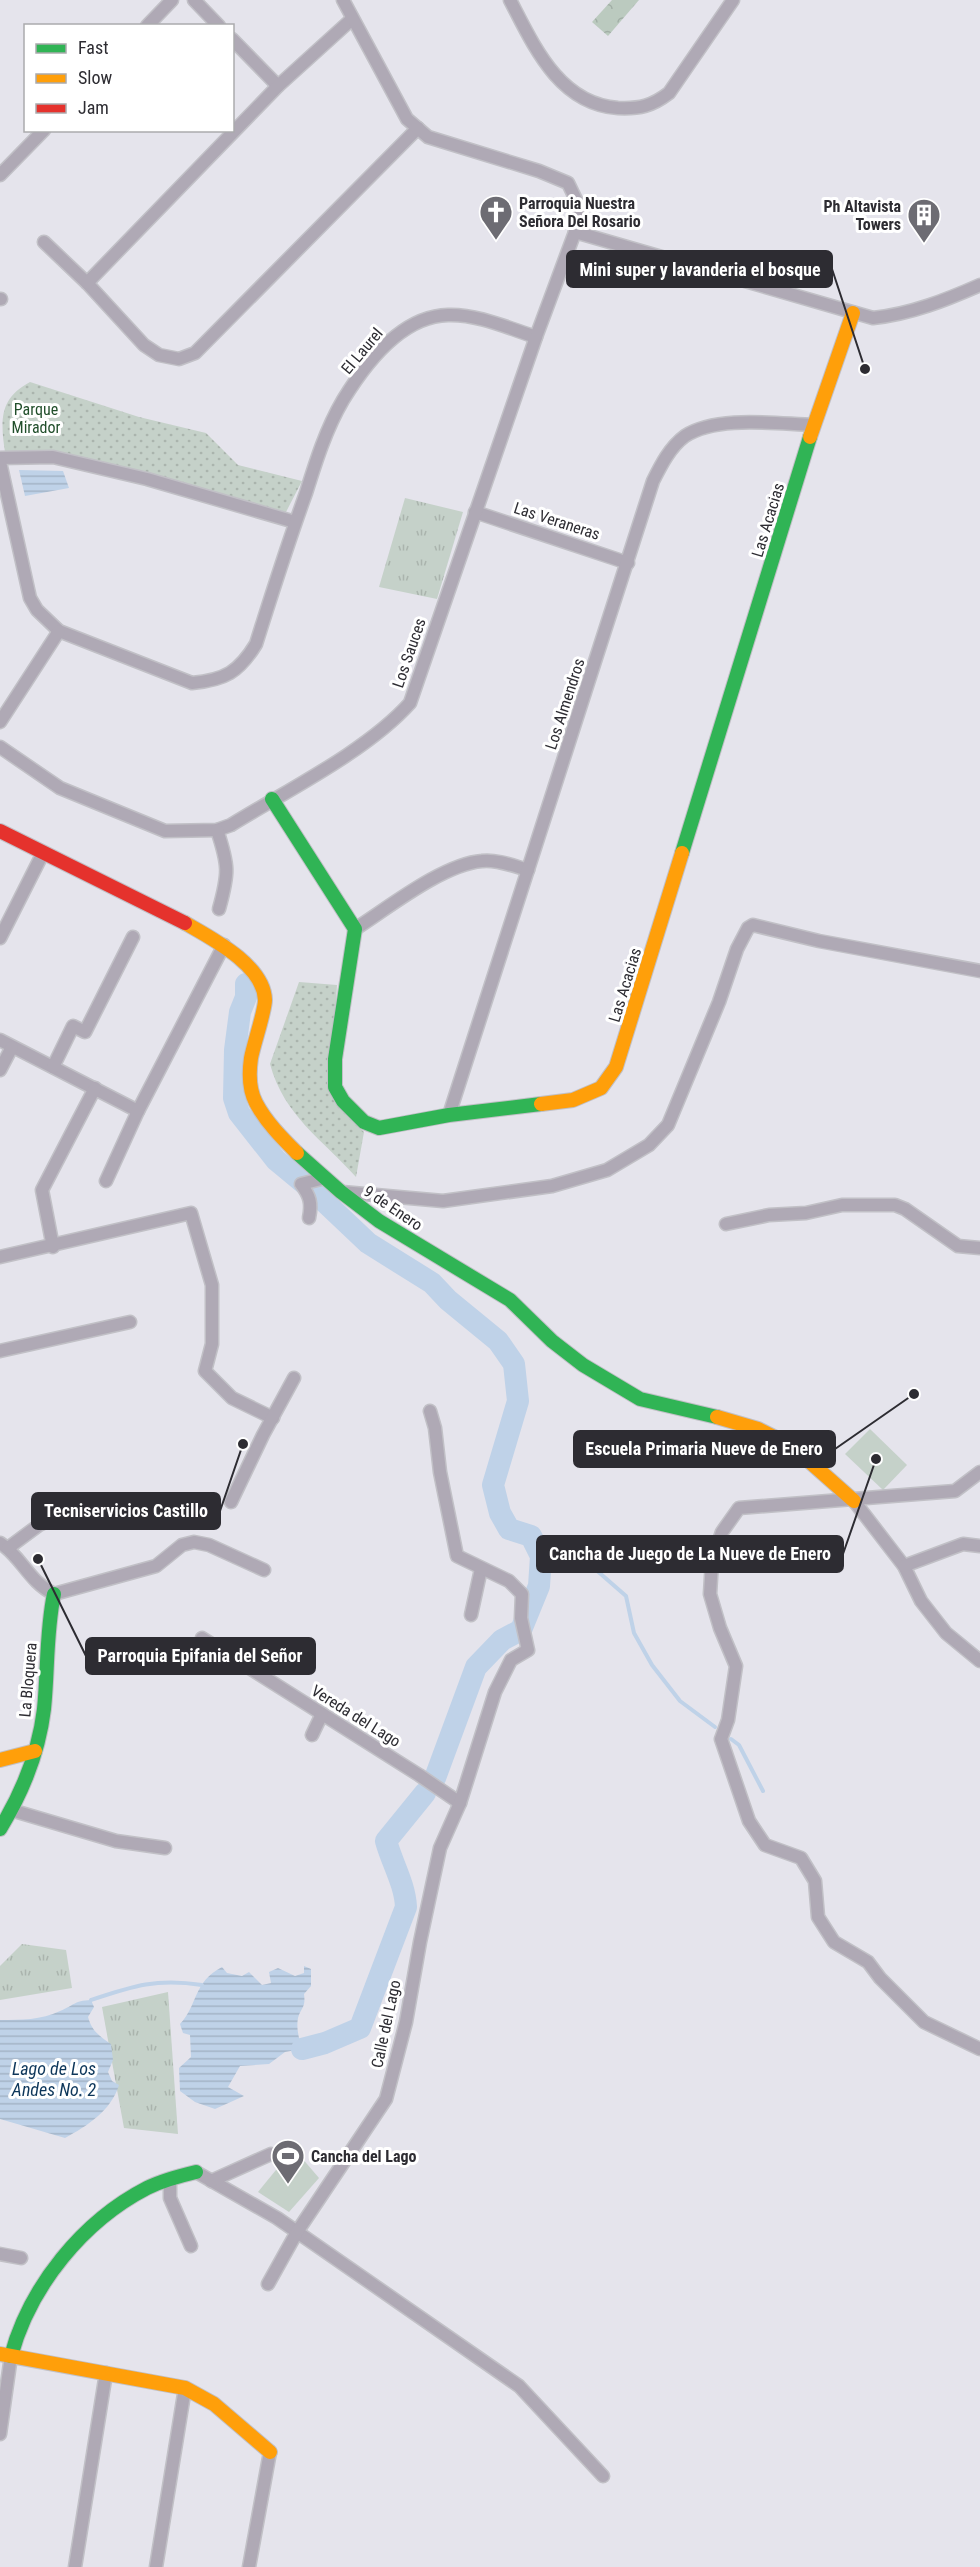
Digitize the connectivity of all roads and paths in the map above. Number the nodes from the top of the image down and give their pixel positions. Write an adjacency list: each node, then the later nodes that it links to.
1 (172, 0): 7 (street)
2 (194, 0): 8 (street)
3 (343, 0): 6 (street)
4 (510, 0): 5 (street)
5 (733, 0)
6 (352, 19): 10 (street); 11 (street)
7 (149, 24)
8 (217, 24)
9 (234, 41): 10 (street)
10 (278, 86): 12 (street)
11 (418, 128): 16 (street, Los Sauces); 18 (street)
12 (234, 131)
13 (42, 132): 15 (street)
14 (233, 132): 18 (street)
15 (0, 175)
16 (575, 232): 20 (street); 21 (street, Los Sauces)
17 (44, 242): 18 (street)
18 (87, 283)
19 (980, 285): 20 (street)
20 (853, 313): 22 (street, Las Acacias)
21 (536, 337): 24 (street, Los Sauces); 25 (street, El Laurel)
22 (814, 425): 26 (street, Los Almendros); 47 (street, Las Acacias)
23 (0, 460): 25 (street); 27 (street)
24 (475, 512): 26 (street, Las Veraneras); 30 (street, Los Sauces)
25 (295, 522): 27 (street, El Laurel)
26 (628, 562): 34 (street, Los Almendros)
27 (59, 631): 28 (street)
28 (0, 722)
29 (0, 747): 31 (street, Los Sauces)
30 (272, 800): 31 (street, Los Sauces); 36 (street)
31 (218, 830): 35 (street)
32 (0, 831): 33 (street, 9 de Enero)
33 (43, 853): 38 (street); 39 (street, 9 de Enero)
34 (528, 870): 36 (street); 47 (street, Los Almendros)
35 (219, 909)
36 (355, 930): 47 (street, Las Acacias)
37 (132, 937): 43 (street)
38 (0, 938)
39 (224, 945): 46 (street); 48 (street, 9 de Enero)
40 (980, 970): 50 (street)
41 (0, 1040): 42 (street)
42 (12, 1047): 43 (street); 44 (street)
43 (53, 1067): 45 (street)
44 (0, 1071)
45 (95, 1088): 46 (street); 53 (street)
46 (138, 1111): 49 (street)
47 (449, 1115)
48 (324, 1178): 50 (street, 9 de Enero); 51 (street)
49 (106, 1181)
50 (341, 1192): 62 (street, 9 de Enero)
51 (309, 1218)
52 (726, 1224): 54 (street)
53 (53, 1247): 55 (street); 60 (street)
54 (980, 1248)
55 (0, 1257)
56 (130, 1322): 57 (street)
57 (0, 1351)
58 (294, 1378): 60 (street)
59 (430, 1411): 68 (street)
60 (273, 1418): 63 (street)
61 (980, 1472): 62 (street)
62 (854, 1501): 67 (street); 82 (street)
63 (231, 1503)
64 (52, 1519): 65 (street)
65 (4, 1546): 70 (street)
66 (980, 1546): 67 (street)
67 (904, 1566): 73 (street)
68 (482, 1569): 71 (street); 78 (street, Calle del Lago)
69 (264, 1570): 70 (street)
70 (54, 1594): 76 (street, La Bloquera)
71 (471, 1615)
72 (202, 1638): 74 (street, Vereda del Lago)
73 (980, 1661)
74 (322, 1714): 75 (street); 78 (street, Vereda del Lago)
75 (312, 1735)
76 (35, 1751): 77 (street); 79 (street, La Bloquera)
77 (0, 1760)
78 (460, 1803): 87 (street, Calle del Lago)
79 (11, 1810): 80 (street, La Bloquera); 81 (street)
80 (0, 1829)
81 (165, 1848)
82 (980, 2049)
83 (271, 2154): 86 (street)
84 (196, 2172): 85 (street); 86 (street)
85 (170, 2179): 88 (street); 92 (street)
86 (211, 2181): 87 (street)
87 (297, 2232): 91 (street, Calle del Lago); 97 (street)
88 (191, 2246)
89 (0, 2254): 90 (street)
90 (21, 2258)
91 (268, 2284)
92 (5, 2355): 93 (street); 95 (street)
93 (106, 2373): 94 (street); 98 (street)
94 (185, 2388): 96 (street); 99 (street)
95 (0, 2434)
96 (270, 2452): 100 (street)
97 (603, 2476)
98 (75, 2567)
99 (156, 2567)
100 (249, 2567)

